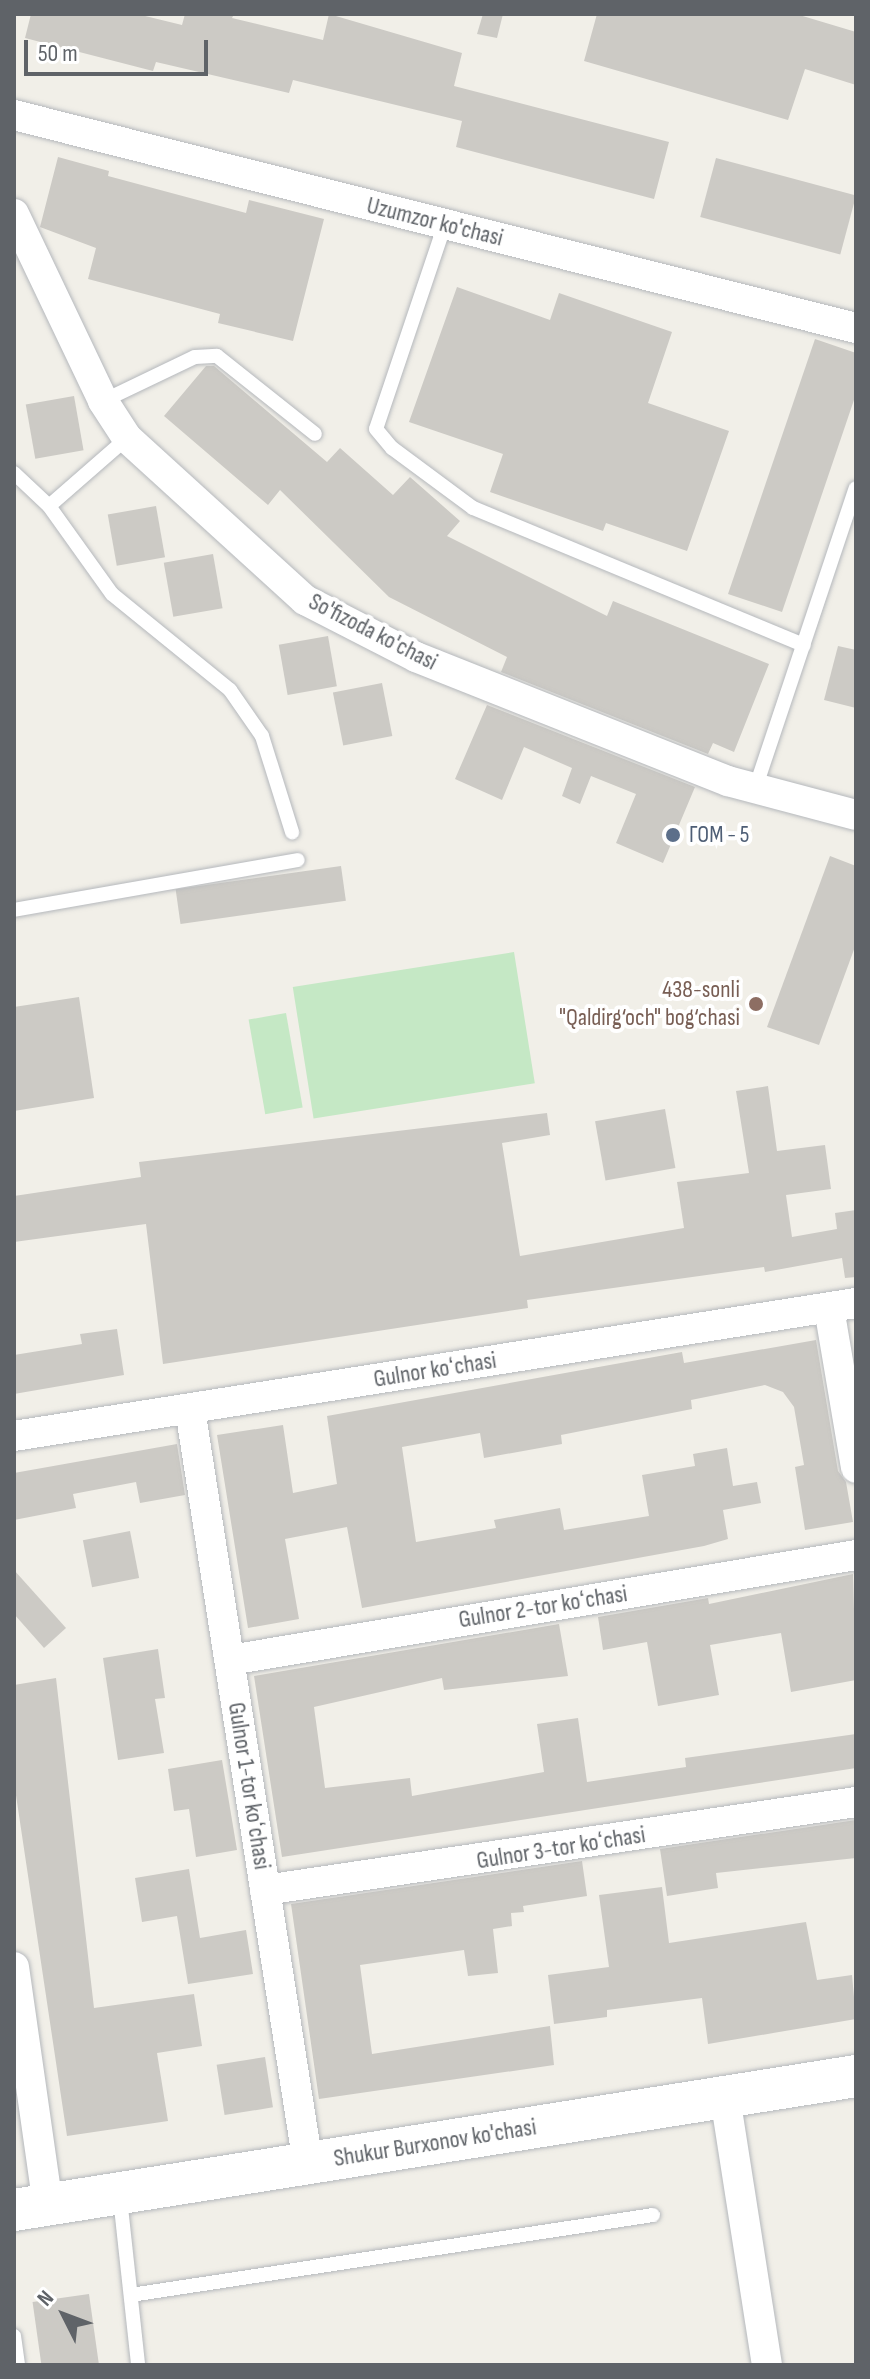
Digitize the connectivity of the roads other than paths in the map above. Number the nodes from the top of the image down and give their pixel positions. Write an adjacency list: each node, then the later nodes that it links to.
1 (14, 115): 3 (street, Uzumzor ko'chasi)
2 (14, 214): 5 (street, So'fizoda ko'chasi)
3 (445, 224): 4 (street, Uzumzor ko'chasi); 11 (lane)
4 (856, 328)
5 (103, 401): 6 (lane); 7 (street, So'fizoda ko'chasi)
6 (315, 434)
7 (127, 438): 10 (lane); 12 (street, So'fizoda ko'chasi)
8 (14, 473): 10 (lane)
9 (856, 488): 11 (lane)
10 (49, 506): 14 (lane)
11 (804, 645): 12 (lane)
12 (755, 789): 13 (street, So'fizoda ko'chasi)
13 (856, 815)
14 (292, 832)
15 (298, 860): 16 (lane)
16 (14, 910)
17 (843, 1305): 18 (street, Gulnor koʻchasi); 20 (street)
18 (190, 1409): 19 (street, Gulnor koʻchasi); 22 (street, Gulnor 1-tor koʻchasi)
19 (14, 1436)
20 (856, 1468)
21 (856, 1555): 22 (street, Gulnor 2-tor koʻchasi)
22 (230, 1660): 24 (street, Gulnor 1-tor koʻchasi)
23 (856, 1802): 24 (street, Gulnor 3-tor koʻchasi)
24 (265, 1890): 28 (street, Gulnor 1-tor koʻchasi)
25 (14, 1967): 30 (street)
26 (856, 2076): 27 (street, Shukur Burxonov ko'chasi)
27 (725, 2097): 28 (street, Shukur Burxonov ko'chasi); 36 (street)
28 (308, 2164): 29 (street, Shukur Burxonov ko'chasi)
29 (119, 2194): 30 (street, Shukur Burxonov ko'chasi); 32 (lane)
30 (31, 2208)
31 (653, 2215): 32 (lane)
32 (131, 2295): 35 (lane)
33 (14, 2336): 34 (lane)
34 (18, 2365)
35 (138, 2365)
36 (767, 2365)

